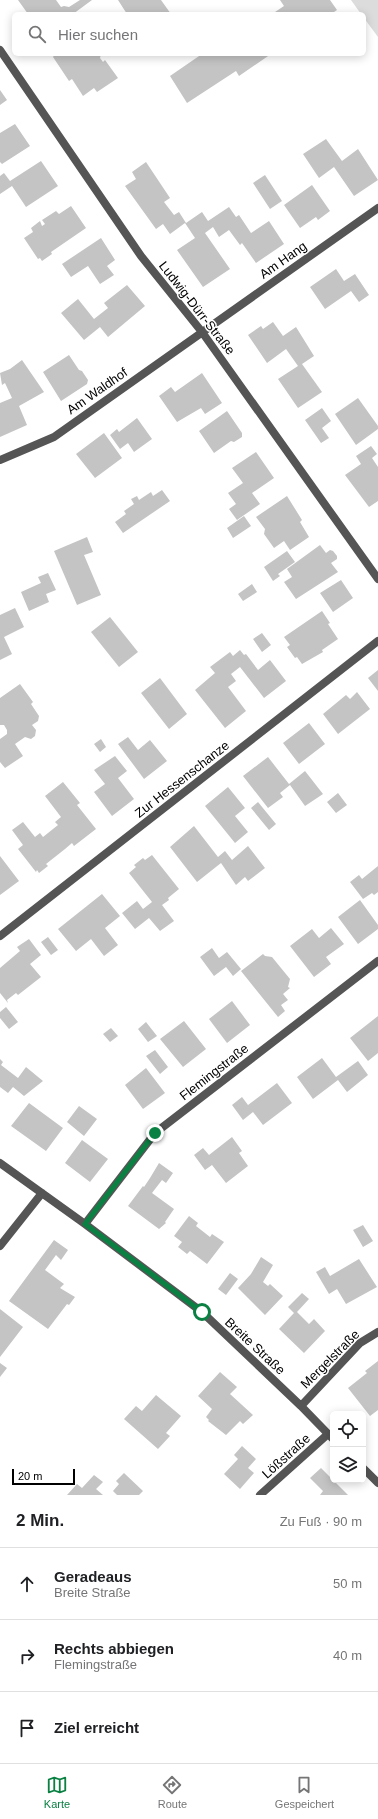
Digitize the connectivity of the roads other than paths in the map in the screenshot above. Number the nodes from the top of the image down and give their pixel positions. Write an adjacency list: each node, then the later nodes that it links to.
1 (0, 50): 3 (street, Ludwig-Dürr-Straße)
2 (378, 208): 3 (street, Am Hang)
3 (202, 332): 4 (street, Am Waldhof); 5 (street, Ludwig-Dürr-Straße)
4 (0, 460)
5 (378, 579)
6 (378, 641): 7 (street, Zur Hessenschanze)
7 (0, 936)
8 (378, 961): 11 (street, Flemingstraße)
9 (0, 1163): 10 (street, Breite Straße)
10 (42, 1193): 11 (street, Breite Straße); 12 (street)
11 (85, 1224): 14 (street, Breite Straße)
12 (0, 1246)
13 (378, 1332): 14 (street, Mergelstraße)
14 (301, 1406): 15 (street, Breite Straße)
15 (330, 1435)
16 (330, 1437): 19 (street, Lößstraße)
17 (366, 1471): 18 (street)
18 (378, 1483)
19 (260, 1495)

